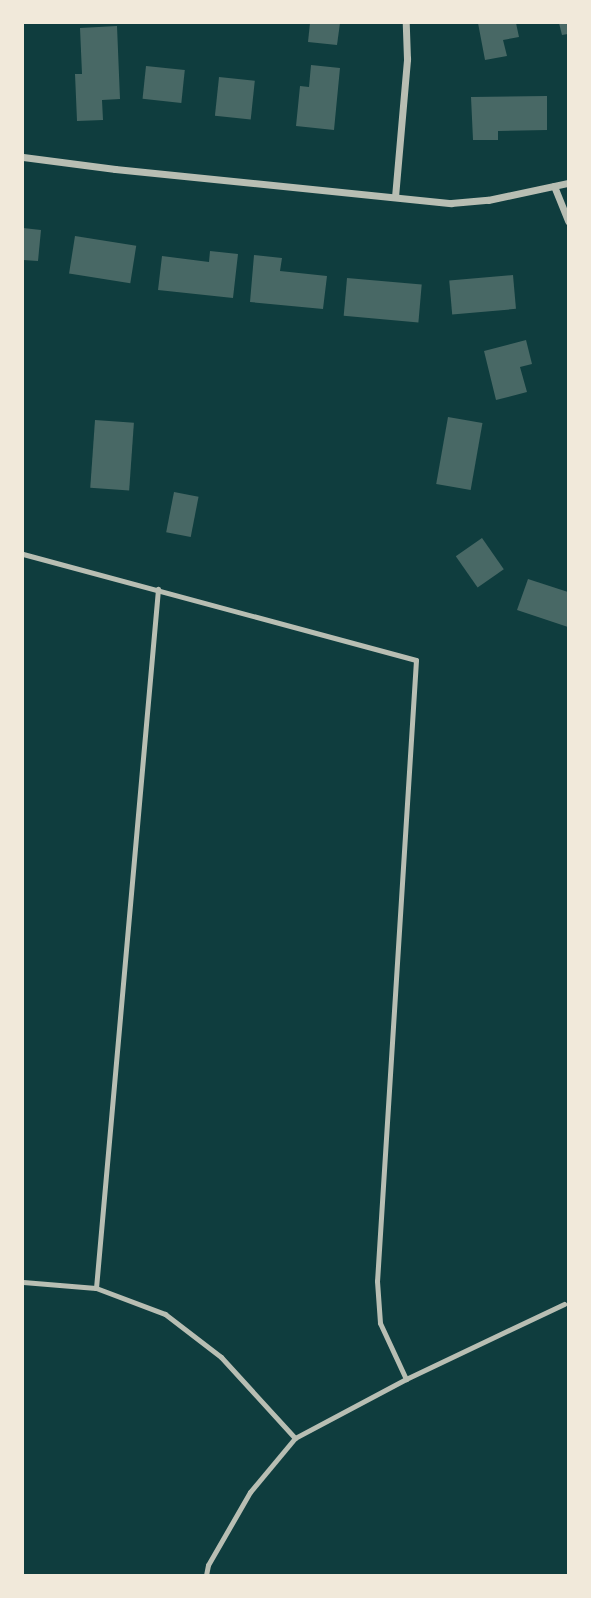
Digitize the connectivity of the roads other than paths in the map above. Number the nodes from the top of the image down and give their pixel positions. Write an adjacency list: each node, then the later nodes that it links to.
1 (406, 23): 5 (street)
2 (23, 157): 5 (street)
3 (568, 183): 4 (street)
4 (554, 186): 5 (street); 6 (street)
5 (395, 197)
6 (568, 221)
7 (23, 554): 8 (lane)
8 (158, 589): 10 (lane); 12 (lane)
9 (23, 1282): 10 (lane)
10 (96, 1288): 13 (lane)
11 (564, 1304): 12 (lane)
12 (406, 1379): 13 (lane)
13 (295, 1438): 14 (lane)
14 (206, 1575)

